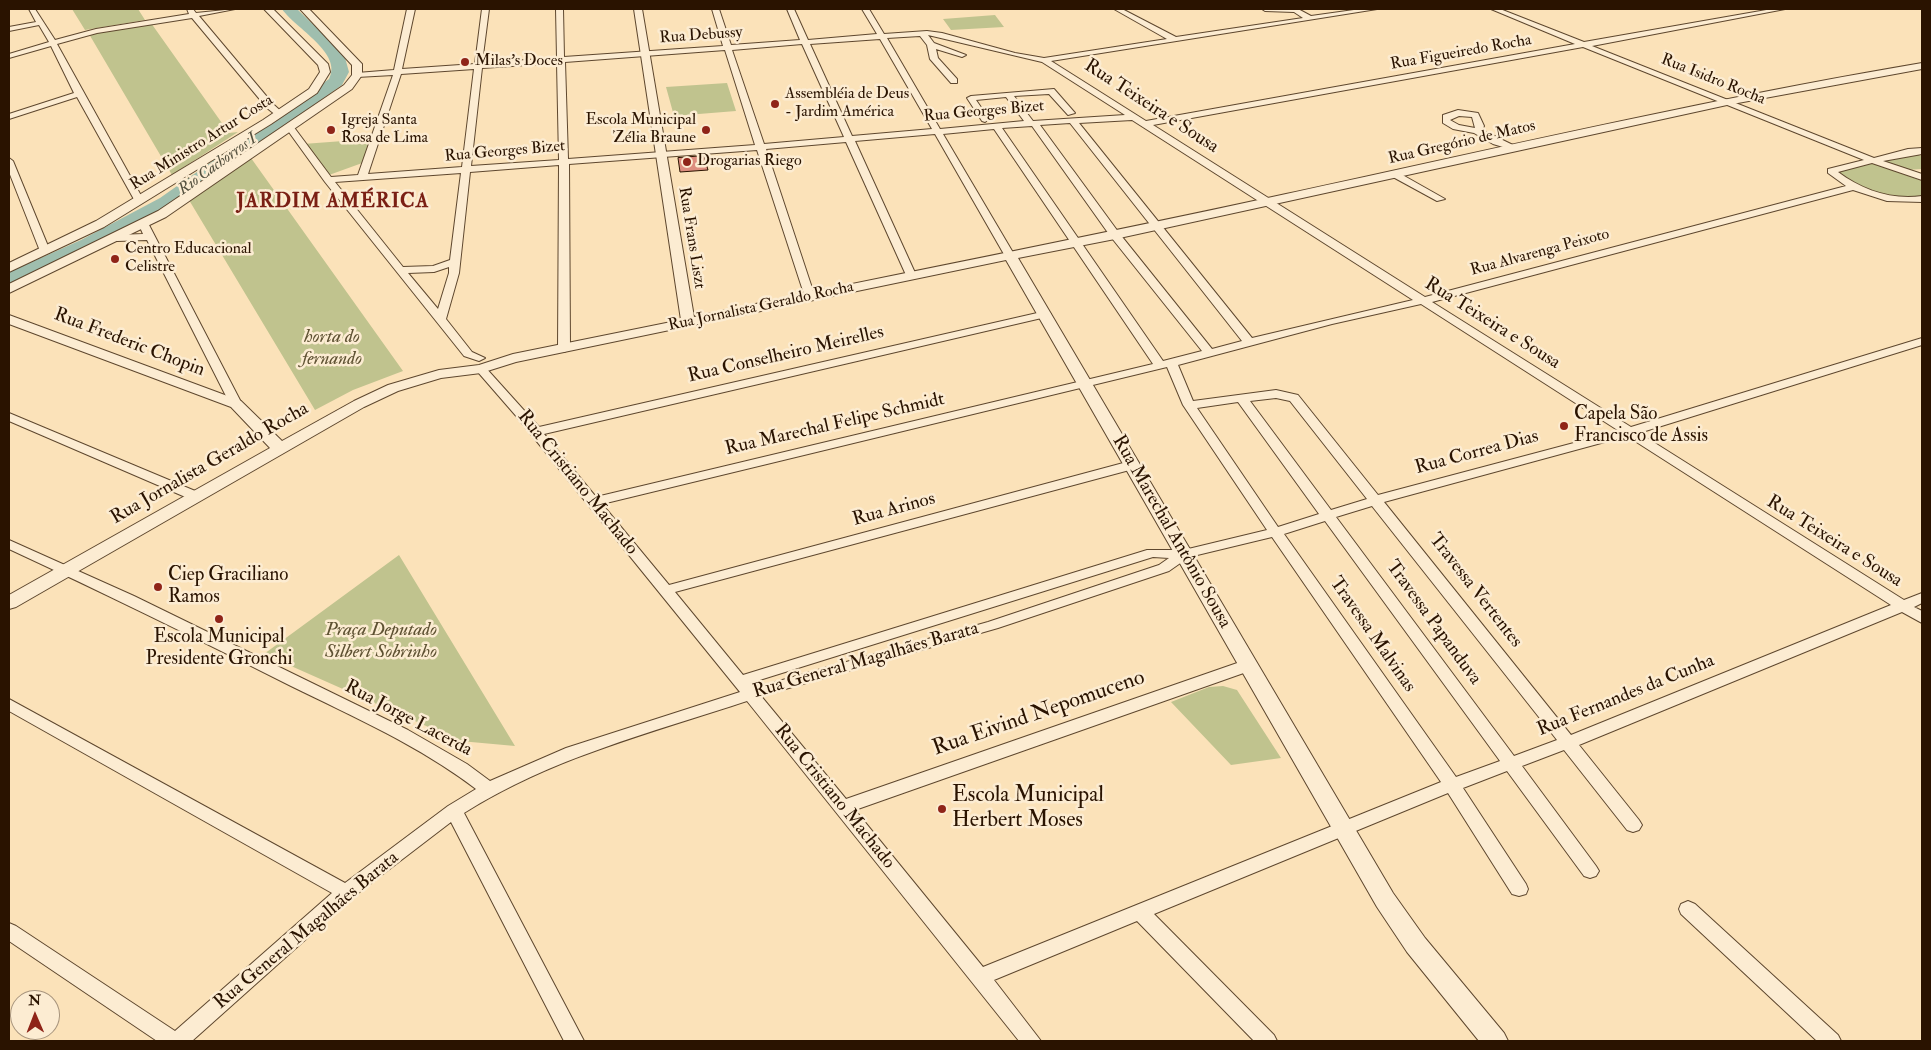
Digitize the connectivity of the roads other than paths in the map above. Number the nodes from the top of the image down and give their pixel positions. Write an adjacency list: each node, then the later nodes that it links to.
1 (32, 9): 19 (street)
2 (232, 9): 17 (street)
3 (268, 9): 45 (street, Rua Ministro Artur Costa)
4 (304, 9): 37 (street)
5 (411, 9): 36 (street)
6 (486, 9): 34 (street)
7 (559, 9): 32 (street)
8 (638, 9): 29 (street, Rua Frans Liszt)
9 (715, 9): 28 (street)
10 (790, 9): 24 (street)
11 (866, 9): 22 (street, Rua Marechal Antônio Sousa)
12 (1117, 9): 23 (street)
13 (1265, 9): 18 (street)
14 (1373, 9): 18 (street)
15 (1494, 9): 26 (street, Rua Isidro Rocha)
16 (1782, 9): 26 (street, Rua Figueiredo Rocha)
17 (192, 12): 25 (street); 45 (street)
18 (1309, 18): 23 (street)
19 (40, 22): 20 (street); 25 (street)
20 (9, 30)
21 (923, 34): 22 (street, Rua Debussy); 27 (street); 33 (street, Rua Debussy)
22 (882, 36): 24 (street, Rua Debussy); 52 (street, Rua Marechal Antônio Sousa)
23 (1173, 40): 33 (street)
24 (806, 41): 28 (street, Rua Debussy); 53 (street)
25 (53, 43): 31 (street); 39 (street)
26 (1584, 44): 41 (street, Rua Isidro Rocha); 48 (street, Rua Figueiredo Rocha)
27 (931, 45): 30 (street); 38 (street)
28 (727, 48): 29 (street, Rua Debussy); 54 (street)
29 (645, 54): 32 (street, Rua Debussy); 57 (street, Rua Frans Liszt)
30 (962, 55)
31 (9, 56)
32 (561, 60): 34 (street, Rua Debussy); 60 (street)
33 (1044, 60): 44 (street, Rua Teixeira e Sousa)
34 (480, 65): 36 (street, Rua Debussy); 61 (street)
35 (1922, 66): 41 (street, Rua Gregório de Matos)
36 (398, 71): 37 (street, Rua Debussy); 64 (street)
37 (357, 75): 49 (street, Rua Ministro Artur Costa)
38 (954, 81)
39 (79, 94): 42 (street); 69 (street)
40 (1008, 94): 43 (street); 46 (street); 47 (street)
41 (1727, 102): 55 (street, Rua Gregório de Matos); 59 (street, Rua Isidro Rocha)
42 (9, 117)
43 (1072, 117): 44 (street, Rua Georges Bizet); 47 (street, Rua Georges Bizet); 72 (street)
44 (1134, 117): 48 (street, Rua Teixeira e Sousa)
45 (273, 119): 49 (street); 69 (street, Rua Ministro Artur Costa)
46 (985, 119)
47 (1032, 123): 50 (street, Rua Georges Bizet); 73 (street)
48 (1146, 124): 70 (street, Rua Teixeira e Sousa)
49 (292, 125): 65 (street, Rua Cristiano Machado); 71 (street, Rua Ministro Artur Costa)
50 (996, 126): 52 (street, Rua Georges Bizet); 76 (street)
51 (1477, 131): 55 (street)
52 (939, 132): 53 (street, Rua Georges Bizet); 78 (street, Rua Marechal Antônio Sousa)
53 (849, 139): 54 (street, Rua Georges Bizet); 82 (street)
54 (759, 147): 57 (street, Rua Georges Bizet); 84 (street)
55 (1513, 147): 63 (street, Rua Gregório de Matos)
56 (1922, 151): 59 (street)
57 (660, 154): 60 (street, Rua Georges Bizet); 89 (street, Rua Frans Liszt)
58 (9, 161): 77 (street)
59 (1874, 161): 62 (street, Rua Isidro Rocha); 66 (street)
60 (564, 162): 61 (street, Rua Georges Bizet); 92 (street)
61 (466, 171): 64 (street, Rua Georges Bizet); 79 (street)
62 (1920, 174)
63 (1396, 175): 68 (street); 70 (street, Rua Gregório de Matos)
64 (362, 178): 65 (street, Rua Georges Bizet)
65 (328, 180): 81 (street, Rua Cristiano Machado)
66 (1856, 186): 67 (street); 85 (street, Rua Alvarenga Peixoto)
67 (1922, 198)
68 (1440, 199)
69 (139, 201): 77 (street, Rua Ministro Artur Costa)
70 (1266, 202): 72 (street, Rua Gregório de Matos); 85 (street, Rua Teixeira e Sousa)
71 (144, 225): 74 (street); 75 (street, Rua Ministro Artur Costa)
72 (1156, 226): 73 (street, Rua Gregório de Matos); 91 (street)
73 (1115, 235): 76 (street, Rua Gregório de Matos); 93 (street)
74 (150, 237): 75 (street); 98 (street)
75 (117, 238): 83 (street, Rua Ministro Artur Costa)
76 (1077, 242): 78 (street, Rua Gregório de Matos); 95 (street)
77 (45, 251): 80 (street, Rua Ministro Artur Costa)
78 (1010, 256): 82 (street, Rua Jornalista Geraldo Rocha); 86 (street, Rua Marechal Antônio Sousa)
79 (455, 262): 81 (street); 88 (street)
80 (9, 268)
81 (400, 270): 88 (street, Rua Cristiano Machado)
82 (911, 275): 84 (street, Rua Jornalista Geraldo Rocha)
83 (9, 290)
84 (810, 297): 89 (street, Rua Jornalista Geraldo Rocha)
85 (1422, 301): 91 (street, Rua Alvarenga Peixoto); 102 (street, Rua Teixeira e Sousa)
86 (1046, 314): 96 (street, Rua Marechal Antônio Sousa); 101 (street, Rua Conselheiro Meirelles)
87 (9, 319): 98 (street, Rua Frederic Chopin)
88 (440, 320): 94 (street, Rua Cristiano Machado)
89 (688, 324): 92 (street, Rua Jornalista Geraldo Rocha)
90 (1922, 341): 102 (street, Rua Correa Dias)
91 (1249, 342): 93 (street, Rua Alvarenga Peixoto)
92 (564, 349): 94 (street, Rua Jornalista Geraldo Rocha)
93 (1209, 352): 95 (street, Rua Alvarenga Peixoto)
94 (475, 362): 101 (street, Rua Cristiano Machado); 103 (street, Rua Jornalista Geraldo Rocha)
95 (1165, 365): 96 (street, Rua Alvarenga Peixoto); 99 (street, Travessa Malvinas)
96 (1086, 384): 104 (street, Rua Marechal Antônio Sousa); 107 (street, Rua Marechal Felipe Schmidt)
97 (1242, 399): 99 (street); 106 (street, Travessa Vertentes); 108 (street, Travessa Papanduva)
98 (236, 404): 103 (street)
99 (1189, 405): 109 (street, Travessa Malvinas)
100 (9, 417): 105 (street)
101 (536, 432): 107 (street, Rua Cristiano Machado)
102 (1629, 432): 106 (street, Rua Correa Dias); 116 (street, Rua Teixeira e Sousa)
103 (280, 448): 105 (street, Rua Jornalista Geraldo Rocha)
104 (1132, 465): 111 (street, Rua Marechal Antônio Sousa); 113 (street, Rua Arinos)
105 (195, 496): 112 (street, Rua Jornalista Geraldo Rocha)
106 (1376, 500): 108 (street, Rua Correa Dias); 123 (street, Travessa Vertentes)
107 (593, 502): 113 (street, Rua Cristiano Machado)
108 (1328, 515): 109 (street, Rua Correa Dias); 124 (street, Travessa Papanduva)
109 (1276, 532): 111 (street, Rua Correa Dias); 125 (street, Travessa Malvinas)
110 (9, 544): 112 (street, Rua Jorge Lacerda)
111 (1184, 554): 117 (street, Rua General Magalhães Barata); 119 (street, Rua General Magalhães Barata); 120 (street, Rua Marechal Antônio Sousa)
112 (64, 571): 115 (street, Rua Jornalista Geraldo Rocha); 126 (street, Rua Jorge Lacerda)
113 (666, 590): 121 (street, Rua Cristiano Machado)
114 (1922, 598): 116 (street, Rua Fernandes da Cunha)
115 (9, 603)
116 (1902, 606): 118 (street, Rua Teixeira e Sousa); 123 (street, Rua Fernandes da Cunha)
117 (980, 607): 119 (street); 121 (street, Rua General Magalhães Barata)
118 (1922, 618)
119 (993, 624): 121 (street, Rua General Magalhães Barata)
120 (1249, 665): 127 (street, Rua Eivind Nepomuceno); 130 (street, Rua Marechal Antônio Sousa)
121 (746, 687): 126 (street, Rua General Magalhães Barata); 127 (street, Rua Cristiano Machado)
122 (9, 704): 133 (street)
123 (1568, 742): 124 (street, Rua Fernandes da Cunha); 129 (street, Travessa Vertentes)
124 (1511, 763): 125 (street, Rua Fernandes da Cunha); 131 (street, Travessa Papanduva)
125 (1452, 785): 130 (street, Rua Fernandes da Cunha); 132 (street, Travessa Malvinas)
126 (489, 789): 128 (street, Rua General Magalhães Barata)
127 (843, 807): 137 (street, Rua Cristiano Machado)
128 (454, 811): 133 (street, Rua General Magalhães Barata); 140 (street)
129 (1633, 825)
130 (1344, 830): 135 (street, Rua Fernandes da Cunha); 143 (street, Rua Marechal Antônio Sousa)
131 (1590, 871)
132 (1519, 889)
133 (346, 892): 139 (street, Rua General Magalhães Barata)
134 (1688, 909): 144 (street)
135 (1140, 912): 137 (street, Rua Fernandes da Cunha); 142 (street)
136 (9, 931): 138 (street)
137 (979, 977): 141 (street, Rua Cristiano Machado)
138 (174, 1041)
139 (178, 1041)
140 (574, 1041)
141 (1031, 1041)
142 (1267, 1041)
143 (1496, 1041)
144 (1831, 1041)

